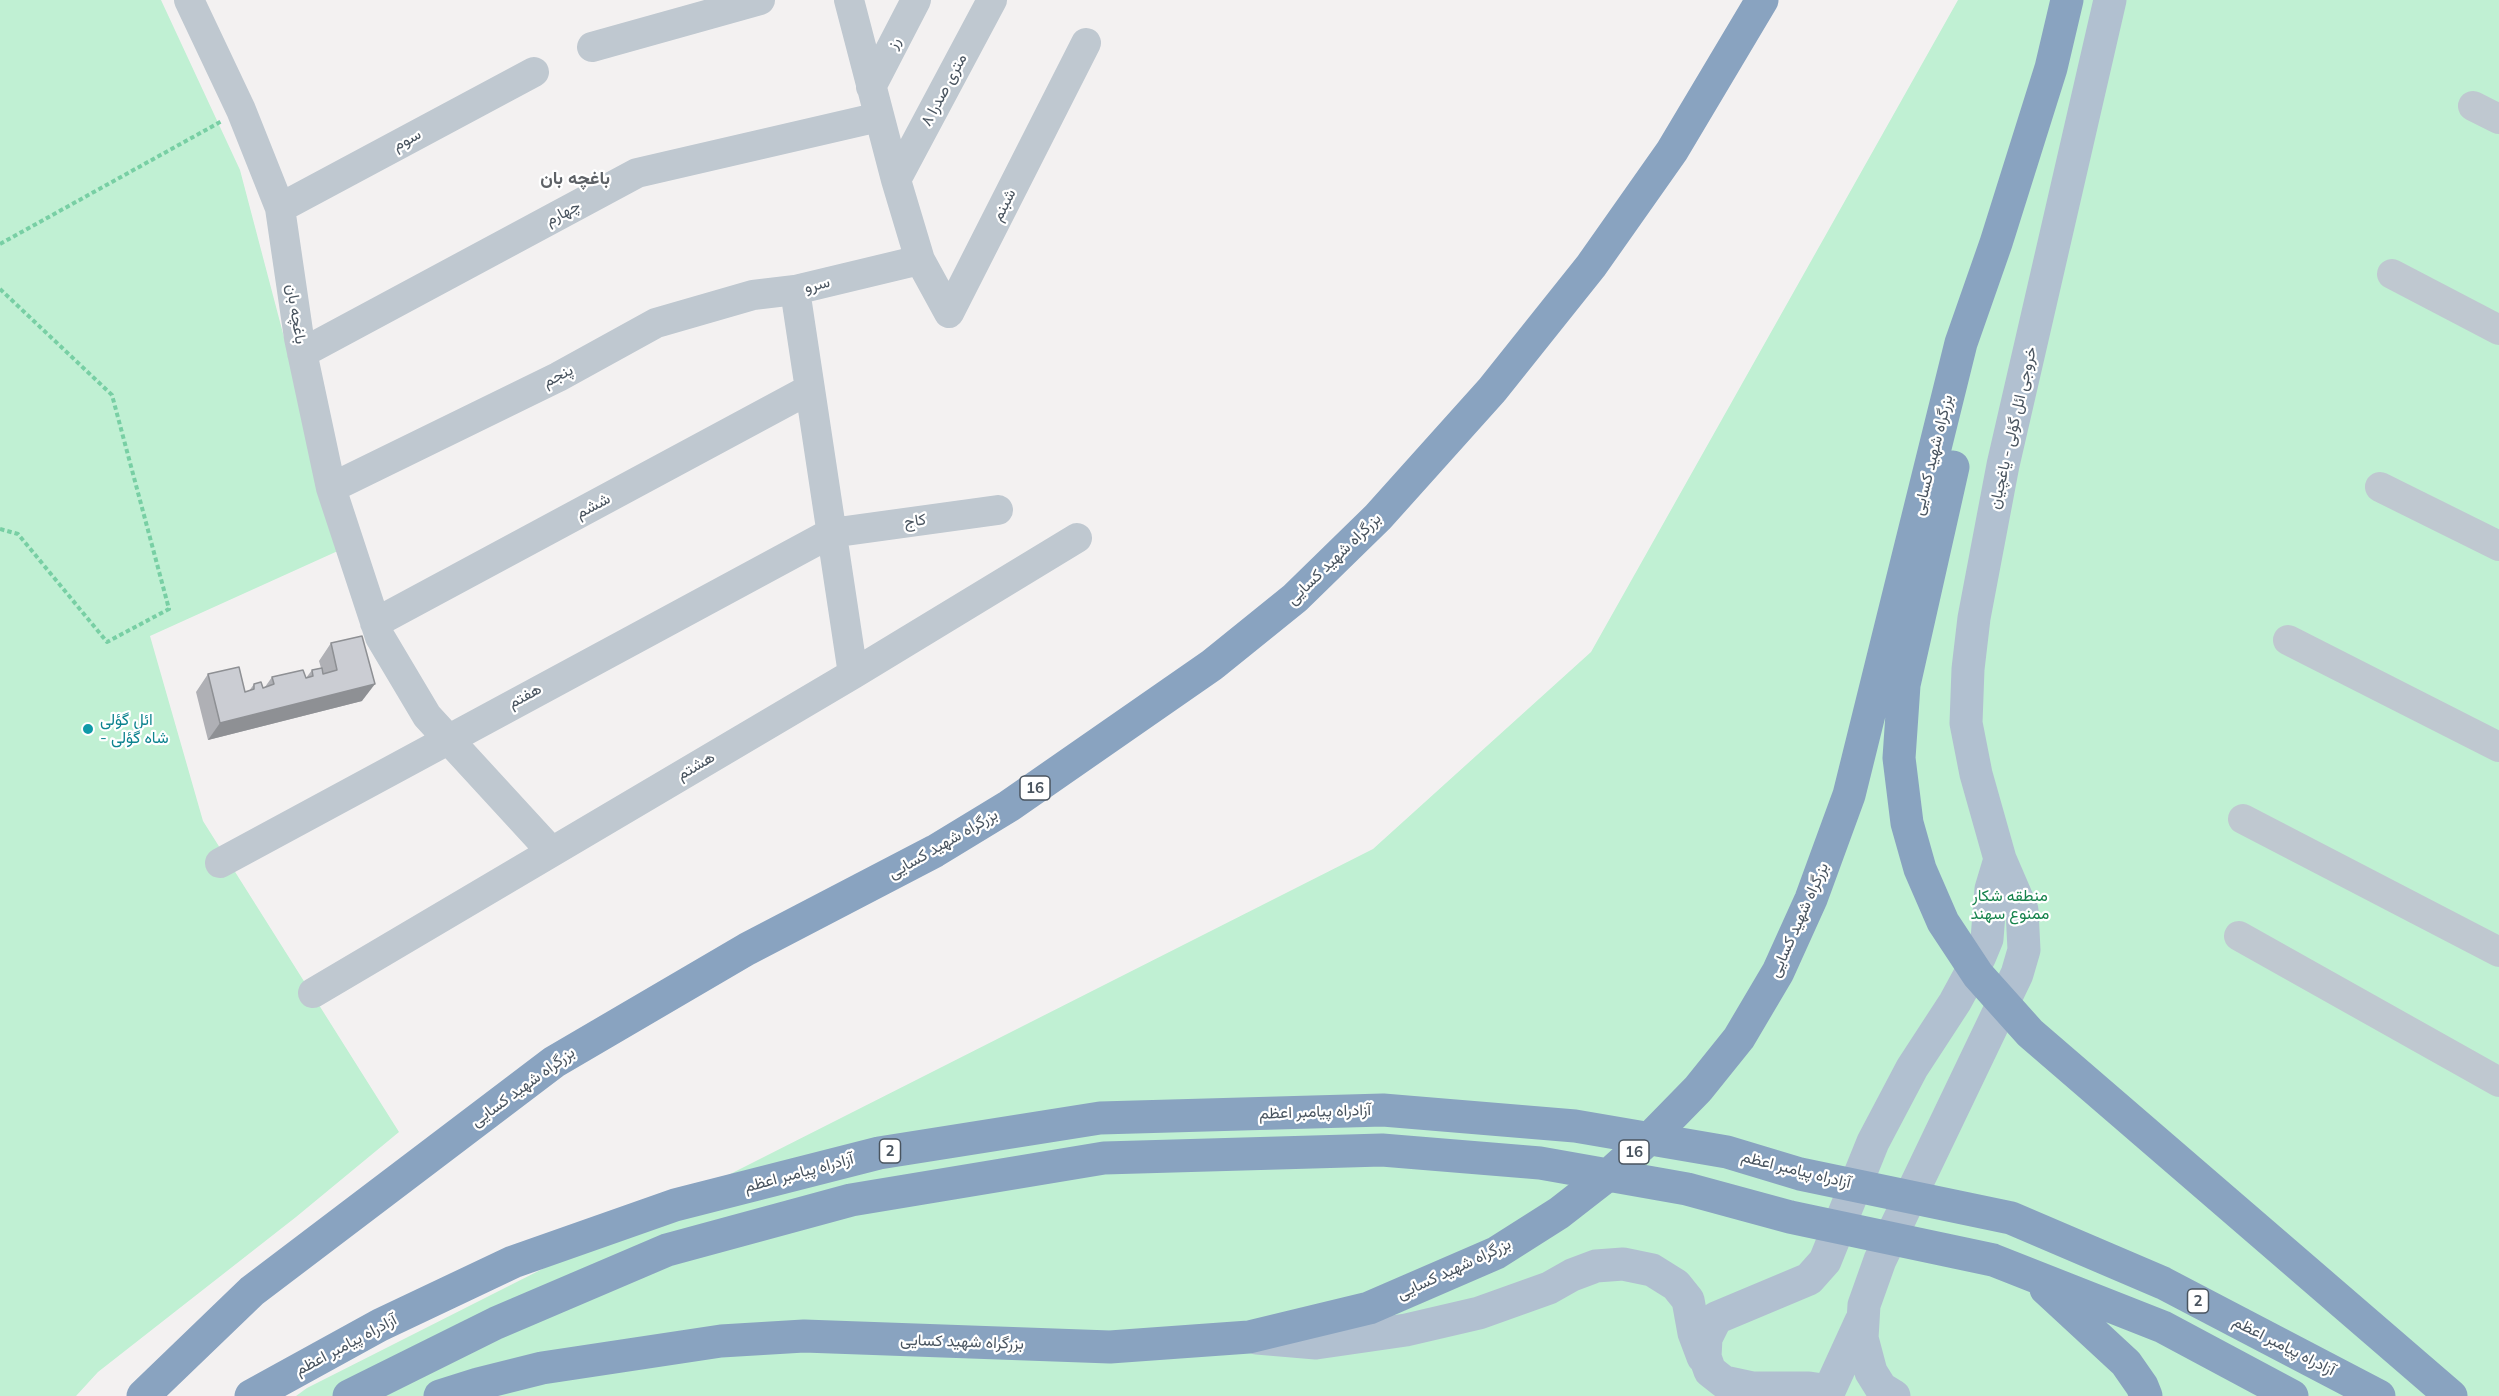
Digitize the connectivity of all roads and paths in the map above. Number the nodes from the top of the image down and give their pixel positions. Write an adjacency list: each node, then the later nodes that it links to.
1 (760, 0): 10 (street)
2 (849, 0): 12 (street)
3 (916, 0): 12 (street, رز)
4 (992, 0): 15 (street, ۸ متری صدرا)
5 (1762, 0): 51 (highway, بزرگراه شهید کسایی / 16)
6 (2067, 0): 17 (highway, بزرگراه شهید کسایی / 16)
7 (2110, 0): 40 (main road, خروجی ائل گؤلی - یاغچیان)
8 (195, 2): 13 (street, باغچه بان)
9 (1086, 43): 19 (street, شبنم)
10 (592, 47)
11 (534, 72): 16 (street, سوم)
12 (871, 87): 14 (street)
13 (241, 110): 16 (street, باغچه بان); 18 (path)
14 (879, 117): 15 (street); 24 (street, چهارم)
15 (896, 180): 19 (street)
16 (280, 208): 24 (street, باغچه بان)
17 (1996, 243): 48 (highway, بزرگراه شهید کسایی / 16); 59 (highway)
18 (0, 244)
19 (920, 260): 22 (street, سرو)
20 (2392, 274): 23 (street)
21 (0, 289): 29 (path)
22 (795, 290): 25 (street, سرو); 27 (street, پنجم)
23 (2499, 330)
24 (302, 353): 27 (street, باغچه بان)
25 (810, 388): 30 (street, سرو); 33 (street, ششم)
26 (2380, 487): 32 (street)
27 (331, 488): 33 (street, باغچه بان)
28 (998, 510): 30 (street, کاج)
29 (0, 529)
30 (831, 532): 35 (street, سرو); 36 (street, هفتم)
31 (1077, 538): 35 (street, هشتم)
32 (2499, 546)
33 (378, 630): 36 (street, باغچه بان)
34 (2288, 640): 37 (street)
35 (853, 674): 39 (street, هشتم)
36 (447, 738): 39 (street, باغچه بان); 41 (street, هفتم)
37 (2499, 747)
38 (2243, 819): 43 (street)
39 (551, 851): 44 (street, هشتم)
40 (2000, 859): 47 (main road, خروجی ائل گؤلی - یاغچیان); 49 (main road)
41 (220, 863)
42 (2239, 936): 45 (street)
43 (2499, 952)
44 (313, 993)
45 (2499, 1082)
46 (2029, 1273): 53 (highway, 2); 56 (highway); 57 (highway, 2)
47 (1862, 1319): 50 (main road, خروجی ائل گؤلی - یاغچیان); 55 (main road)
48 (1249, 1337): 49 (main road); 54 (highway, بزرگراه شهید کسایی / 16)
49 (1727, 1384): 50 (main road)
50 (1832, 1394)
51 (143, 1396)
52 (251, 1396): 58 (highway, آزادراه پیامبر اعظم / 2)
53 (349, 1396)
54 (440, 1396)
55 (1894, 1396)
56 (2146, 1396)
57 (2292, 1396)
58 (2379, 1396)
59 (2451, 1396)

